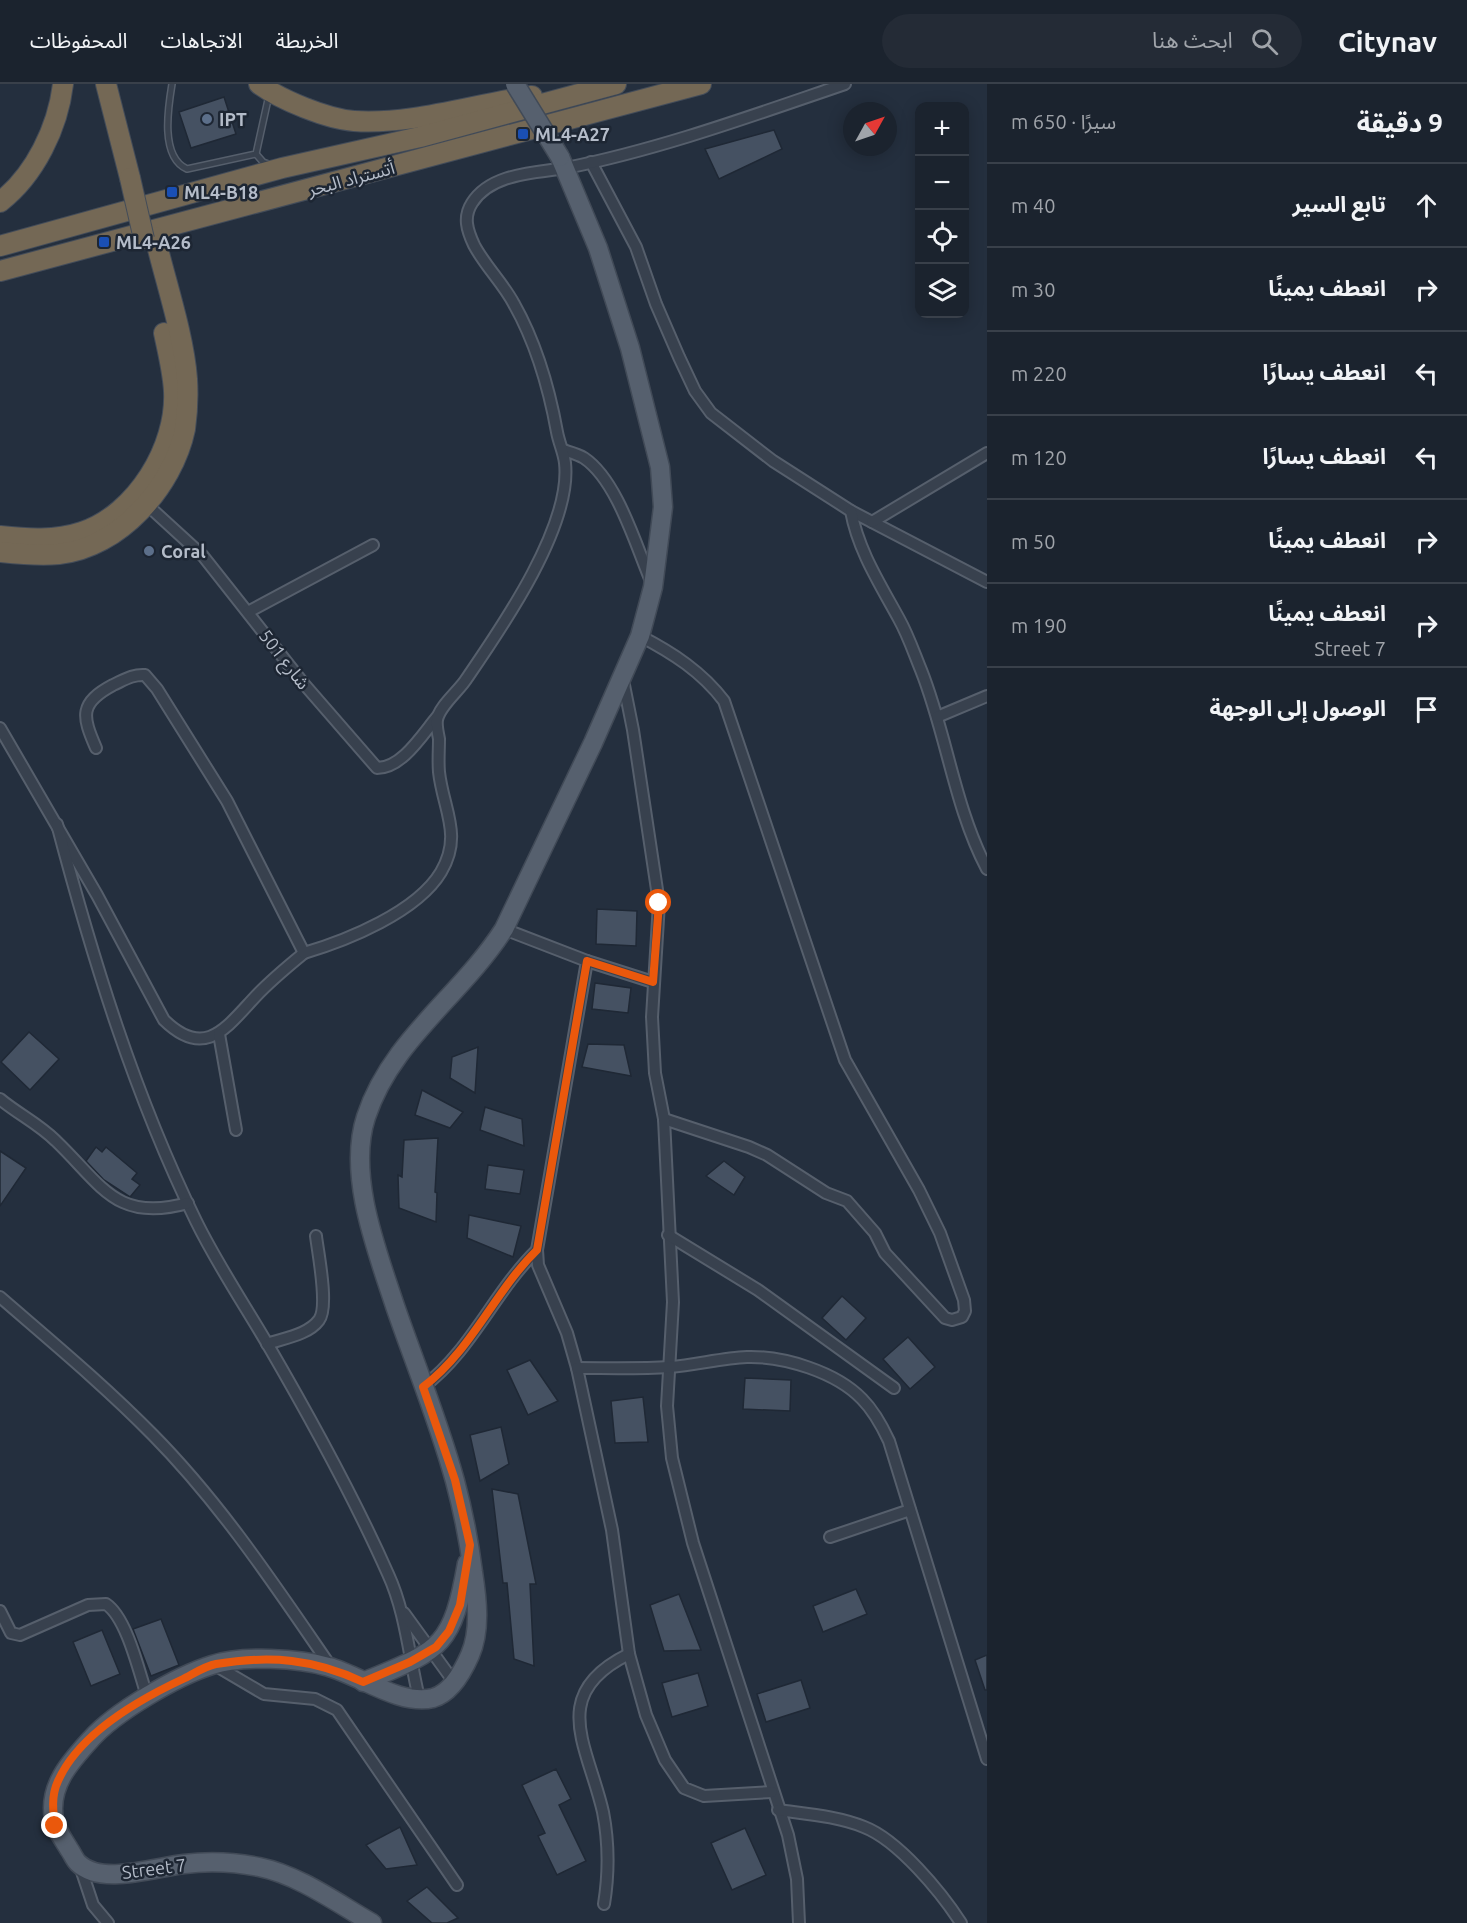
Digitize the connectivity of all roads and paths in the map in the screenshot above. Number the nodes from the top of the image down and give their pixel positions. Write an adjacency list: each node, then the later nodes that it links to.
1 (63, 84): 15 (highway)
2 (106, 84): 14 (highway)
3 (119, 84): 14 (highway)
4 (172, 84): 10 (lane)
5 (515, 84): 11 (main road, bridge)
6 (701, 84): 17 (highway, أتستراد البحر)
7 (845, 84): 12 (street)
8 (611, 85): 9 (highway); 13 (highway, أتستراد البحر)
9 (265, 88): 10 (lane)
10 (256, 154): 13 (lane)
11 (563, 162): 12 (street); 20 (street); 29 (main road)
12 (591, 162): 23 (street)
13 (282, 168): 16 (highway, أتستراد البحر)
14 (135, 177): 22 (highway, bridge)
15 (0, 202)
16 (0, 246)
17 (39, 259): 18 (highway, أتستراد البحر); 19 (highway)
18 (0, 271)
19 (0, 277)
20 (562, 450): 29 (street); 34 (street)
21 (987, 453): 24 (street)
22 (141, 499): 25 (highway); 27 (highway); 30 (street, شارع 501)
23 (851, 511): 24 (street); 35 (street)
24 (872, 522): 28 (street)
25 (0, 536)
26 (373, 545): 30 (street)
27 (0, 552)
28 (987, 582)
29 (653, 587): 31 (main road)
30 (249, 612): 34 (street, شارع 501)
31 (640, 636): 32 (main road); 46 (street)
32 (622, 679): 40 (main road); 43 (street)
33 (987, 696): 35 (street)
34 (437, 717): 41 (street)
35 (937, 717): 39 (street)
36 (0, 728): 38 (street)
37 (96, 748): 41 (street)
38 (57, 824): 44 (street); 48 (street)
39 (987, 869)
40 (504, 929): 42 (street); 56 (main road)
41 (304, 953): 44 (street)
42 (587, 961): 43 (street); 51 (street)
43 (653, 982): 46 (street)
44 (219, 1034): 47 (street)
45 (0, 1099): 48 (street)
46 (664, 1119): 49 (street)
47 (236, 1130)
48 (188, 1203): 53 (street)
49 (668, 1234): 54 (street); 57 (street)
50 (316, 1236): 53 (street)
51 (537, 1250): 55 (street); 56 (street)
52 (0, 1297): 67 (street)
53 (267, 1344): 61 (street)
54 (668, 1367): 55 (street); 58 (street); 73 (street)
55 (577, 1368): 64 (street)
56 (423, 1387): 60 (main road)
57 (894, 1388)
58 (910, 1510): 59 (street); 72 (street)
59 (830, 1537)
60 (470, 1545): 63 (main road); 69 (main road)
61 (402, 1610): 63 (street); 65 (street)
62 (0, 1611): 70 (street)
63 (429, 1651): 65 (main road); 69 (street)
64 (629, 1654): 73 (street); 77 (street)
65 (410, 1662): 68 (main road); 71 (street)
66 (213, 1664): 67 (main road); 70 (main road); 76 (street)
67 (332, 1667): 68 (main road)
68 (363, 1682): 71 (main road)
69 (454, 1682): 71 (main road)
70 (147, 1696): 75 (main road)
71 (419, 1698)
72 (987, 1759)
73 (772, 1792): 74 (street)
74 (778, 1810): 80 (street); 81 (street)
75 (80, 1865): 78 (street); 79 (main road, Street 7)
76 (457, 1886)
77 (604, 1904)
78 (108, 1923)
79 (372, 1923)
80 (799, 1923)
81 (961, 1923)

